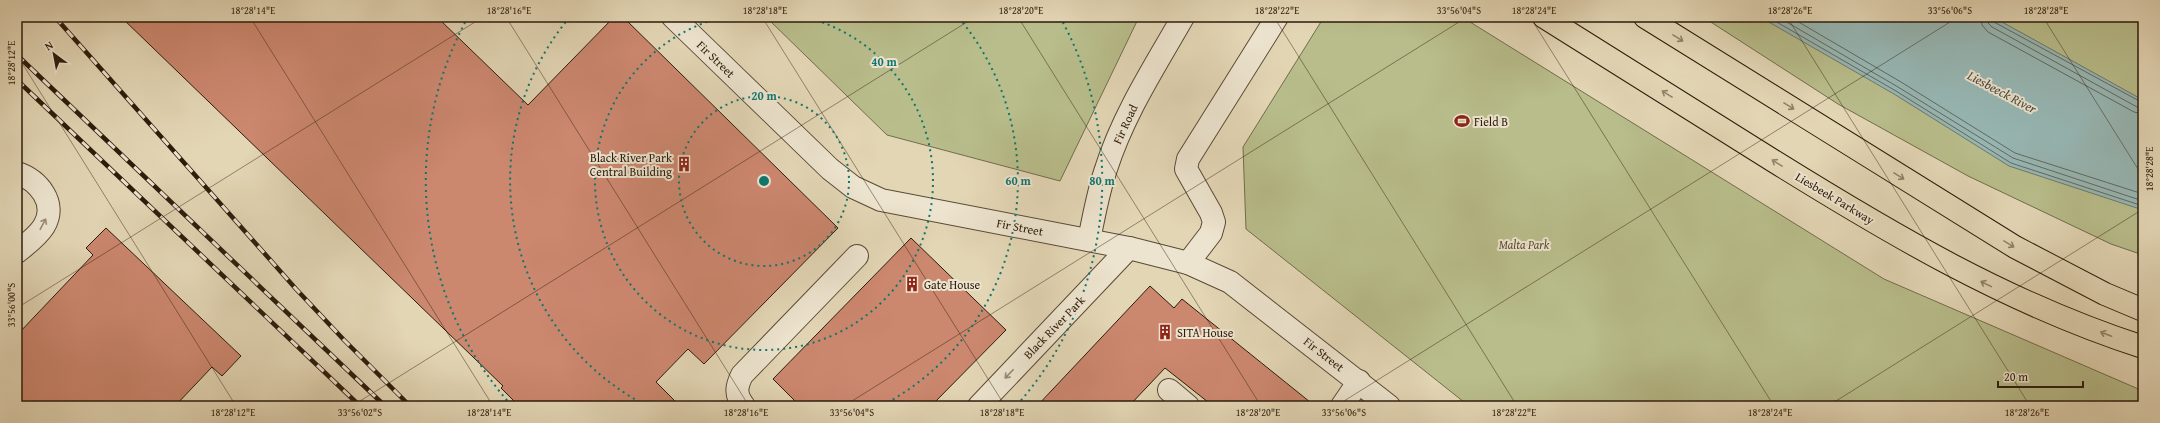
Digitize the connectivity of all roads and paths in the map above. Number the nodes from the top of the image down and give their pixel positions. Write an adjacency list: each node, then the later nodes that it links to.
1 (673, 17): 7 (street, Fir Street)
2 (1183, 17): 7 (street, Fir Road)
3 (1277, 17): 11 (street)
4 (1544, 17): 13 (main road, Liesbeek Parkway, one-way to 4)
5 (1645, 17): 12 (main road, one-way to 12)
6 (17, 173): 9 (street, one-way to 6)
7 (1089, 240): 8 (street, Fir Street)
8 (1129, 248): 11 (street, Fir Street); 17 (street, Black River Park, one-way to 17)
9 (17, 252)
10 (857, 256): 16 (street)
11 (1188, 264): 14 (street, Fir Street)
12 (2143, 310)
13 (2143, 347)
14 (1359, 382): 19 (street); 20 (street, Fir Street)
15 (1168, 390): 18 (street)
16 (744, 406)
17 (979, 406)
18 (1188, 406)
19 (1342, 406)
20 (1389, 406)

